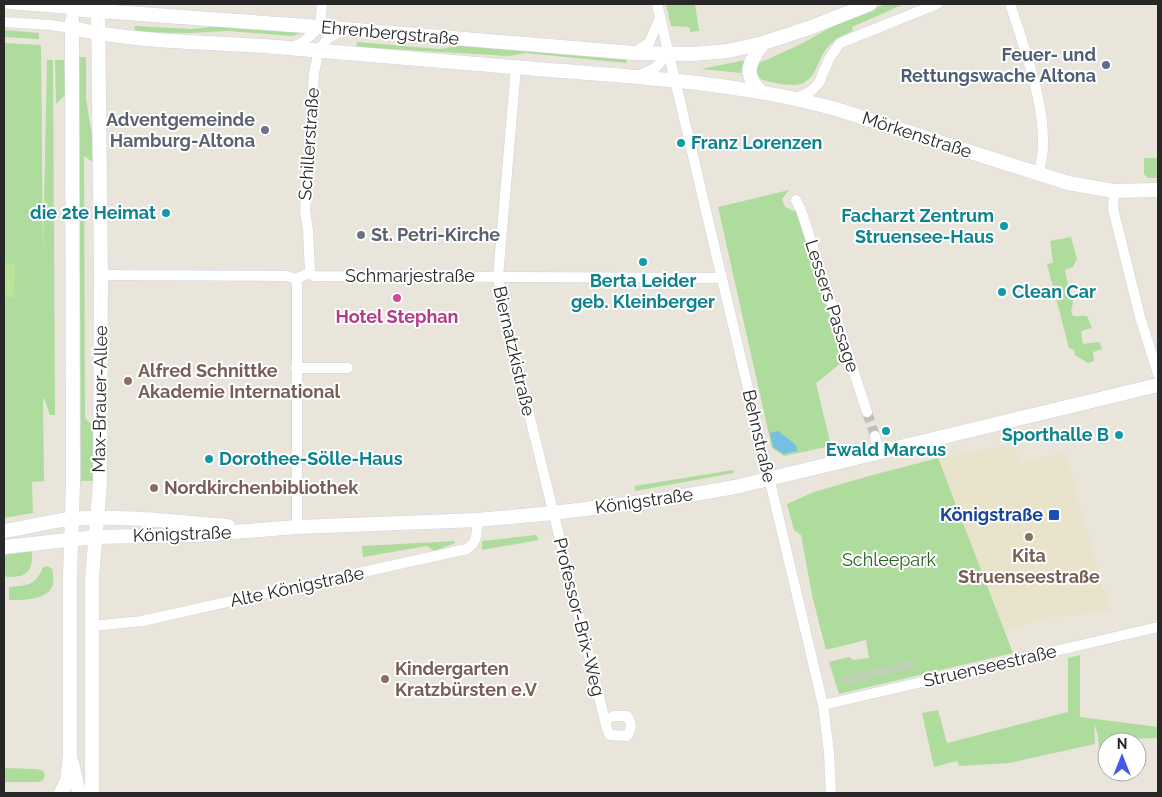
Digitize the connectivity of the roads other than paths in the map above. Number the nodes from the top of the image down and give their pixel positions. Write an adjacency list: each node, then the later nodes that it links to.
1 (8, 4): 7 (street)
2 (322, 4): 11 (street)
3 (657, 4): 9 (street, Behnstraße)
4 (870, 4): 15 (main road)
5 (937, 4): 24 (street)
6 (1010, 4): 25 (street)
7 (71, 6): 8 (main road, Ehrenbergstraße); 12 (main road, Max-Brauer-Allee)
8 (98, 7): 11 (main road, Ehrenbergstraße); 14 (main road, Max-Brauer-Allee)
9 (660, 17): 18 (street); 19 (street, Behnstraße)
10 (4, 22): 12 (street)
11 (320, 27): 13 (main road, Ehrenbergstraße); 16 (street)
12 (72, 28): 14 (main road, Ehrenbergstraße); 44 (main road, Max-Brauer-Allee)
13 (346, 29): 17 (street); 18 (main road, Ehrenbergstraße)
14 (98, 34): 16 (main road, Ehrenbergstraße); 30 (main road, Max-Brauer-Allee)
15 (763, 43): 19 (main road); 23 (main road)
16 (291, 48): 17 (main road, Ehrenbergstraße)
17 (319, 50): 20 (main road, Ehrenbergstraße); 29 (street, Schillerstraße)
18 (634, 53): 19 (main road, Ehrenbergstraße)
19 (668, 54): 21 (street, Ehrenbergstraße); 22 (street, Behnstraße)
20 (516, 67): 21 (main road, Ehrenbergstraße); 31 (street, Biernatzkistraße)
21 (635, 76): 22 (main road, Ehrenbergstraße)
22 (675, 80): 23 (main road, Mörkenstraße); 32 (street, Behnstraße)
23 (759, 90): 24 (main road, Mörkenstraße)
24 (797, 98): 25 (main road, Mörkenstraße)
25 (1038, 174): 27 (main road, Mörkenstraße)
26 (1158, 190): 27 (main road, Mörkenstraße)
27 (1114, 191): 36 (street)
28 (796, 200): 38 (street, Lessers Passage)
29 (310, 273): 31 (street, Schmarjestraße); 33 (street, Schmarjestraße)
30 (102, 275): 33 (street, Schmarjestraße); 43 (main road, Max-Brauer-Allee)
31 (498, 277): 32 (street, Schmarjestraße); 42 (street, Biernatzkistraße)
32 (722, 278): 41 (street, Behnstraße)
33 (295, 279): 34 (street)
34 (296, 368): 35 (street); 46 (street)
35 (348, 368)
36 (1158, 374)
37 (1158, 385): 40 (main road, Königstraße)
38 (867, 412)
39 (874, 436): 40 (street)
40 (879, 452): 41 (main road, Königstraße)
41 (769, 480): 42 (main road, Königstraße); 54 (street, Behnstraße)
42 (553, 513): 45 (main road, Königstraße); 55 (street, Professor-Brix-Weg)
43 (97, 518): 44 (main road, Königstraße); 47 (main road, Königstraße); 49 (main road, Max-Brauer-Allee)
44 (71, 519): 48 (main road, Königstraße); 50 (main road, Max-Brauer-Allee)
45 (477, 520): 46 (main road, Königstraße); 52 (street, Alte Königstraße)
46 (297, 527): 47 (main road, Königstraße)
47 (268, 528): 49 (main road, Königstraße)
48 (4, 531)
49 (95, 537): 50 (main road, Königstraße); 52 (main road, Max-Brauer-Allee)
50 (71, 540): 51 (main road, Königstraße); 56 (main road, Max-Brauer-Allee)
51 (4, 547)
52 (92, 626): 59 (main road, Max-Brauer-Allee)
53 (1158, 627): 54 (street, Struenseestraße)
54 (823, 705): 60 (street, Behnstraße)
55 (605, 720)
56 (70, 755): 57 (main road, Max-Brauer-Allee); 58 (main road, Max-Brauer-Allee)
57 (61, 793)
58 (79, 793)
59 (92, 793)
60 (831, 793)

